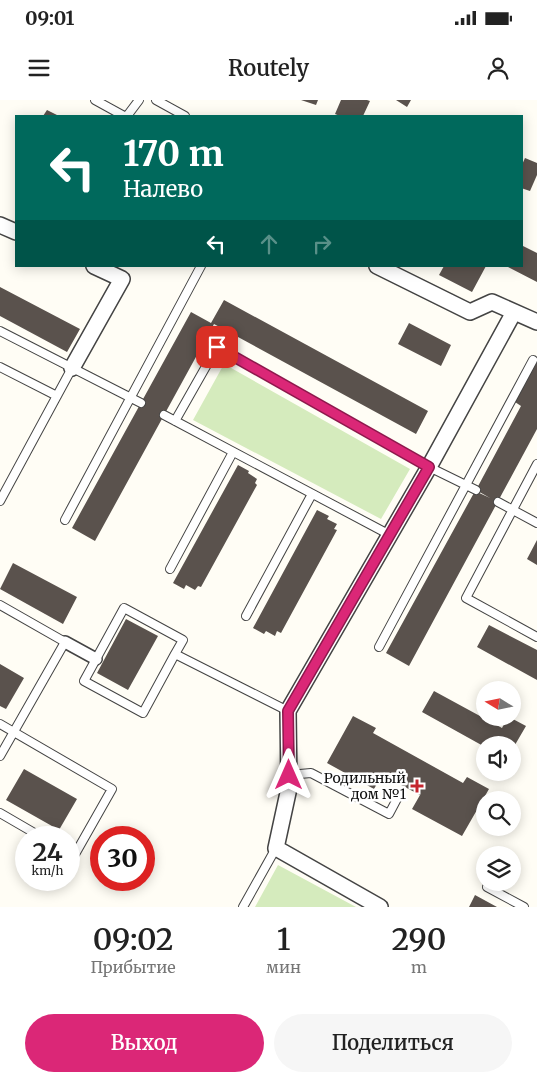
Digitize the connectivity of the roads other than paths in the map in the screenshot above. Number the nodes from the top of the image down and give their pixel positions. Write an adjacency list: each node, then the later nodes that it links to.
1 (95, 100): 4 (lane)
2 (139, 100): 5 (lane)
3 (156, 100): 6 (lane)
4 (123, 115)
5 (126, 115)
6 (183, 115)
7 (0, 225): 8 (street)
8 (15, 232)
9 (96, 267): 17 (street)
10 (200, 267): 19 (lane)
11 (379, 267): 12 (street)
12 (514, 312): 13 (street); 25 (street)
13 (537, 322)
14 (0, 331): 17 (lane)
15 (533, 360): 26 (lane)
16 (0, 366): 18 (lane)
17 (72, 368): 18 (lane); 19 (lane)
18 (57, 396): 29 (lane)
19 (132, 398): 20 (lane); 32 (lane)
20 (141, 402)
21 (164, 415): 22 (lane)
22 (175, 421): 23 (lane); 25 (lane)
23 (233, 452): 28 (lane); 35 (lane)
24 (537, 464): 31 (lane)
25 (429, 467): 26 (lane); 34 (street)
26 (467, 486): 27 (lane); 40 (lane)
27 (476, 490)
28 (312, 494): 34 (lane); 37 (lane)
29 (0, 501)
30 (498, 502): 31 (lane)
31 (512, 510): 33 (lane); 38 (lane)
32 (65, 520)
33 (537, 524)
34 (390, 536): 43 (street)
35 (170, 569)
36 (0, 605): 39 (lane)
37 (246, 616)
38 (537, 637)
39 (65, 642): 42 (street); 45 (lane)
40 (379, 647)
41 (175, 654): 42 (lane); 42 (lane); 43 (lane)
42 (96, 659)
43 (288, 711): 47 (street)
44 (0, 724): 45 (lane)
45 (14, 732): 46 (lane); 51 (lane)
46 (0, 756)
47 (289, 775): 48 (lane); 52 (street)
48 (398, 797)
49 (0, 813): 50 (lane)
50 (22, 826)
51 (80, 845)
52 (276, 848): 56 (lane); 57 (street)
53 (485, 891): 55 (lane)
54 (498, 891): 58 (lane)
55 (483, 895)
56 (243, 907)
57 (380, 907)
58 (524, 907)

